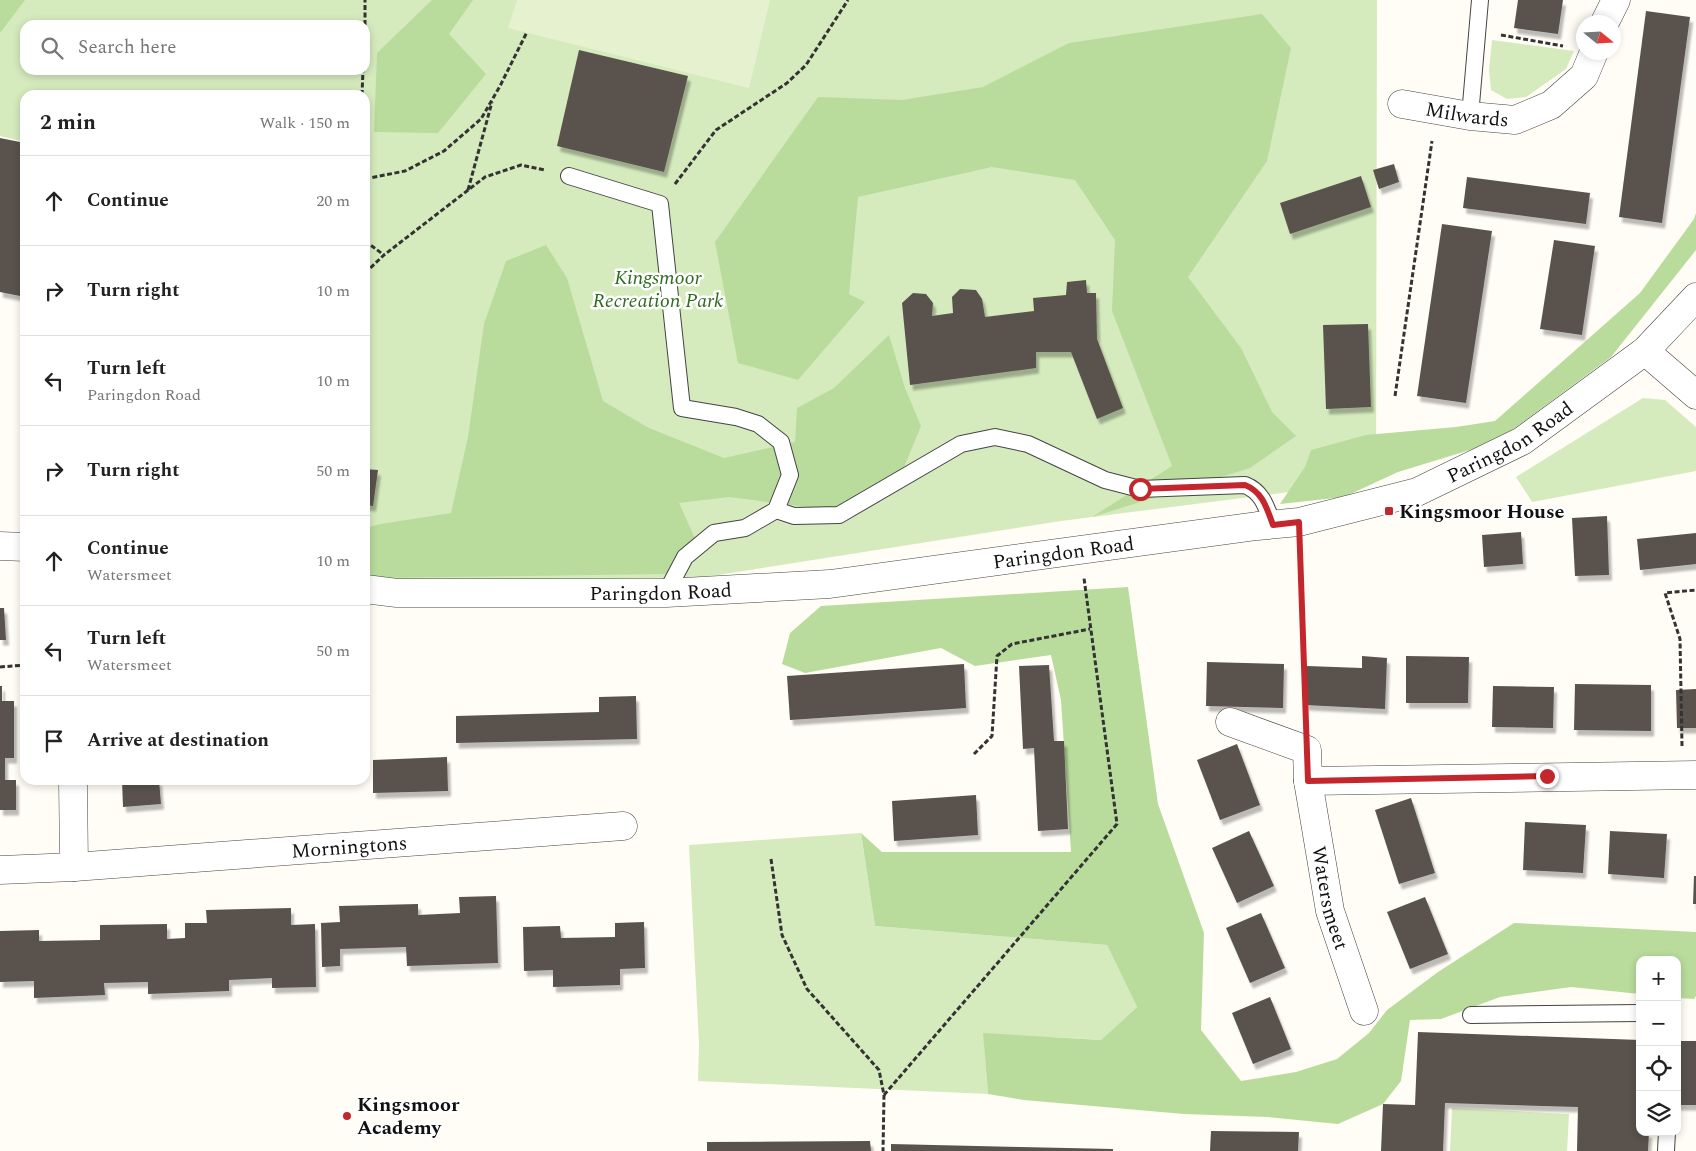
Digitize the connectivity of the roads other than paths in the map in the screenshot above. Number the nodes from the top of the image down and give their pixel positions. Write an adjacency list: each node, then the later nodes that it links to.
1 (1480, 0): 6 (lane)
2 (1616, 0): 3 (street)
3 (1608, 15)
4 (1591, 60): 6 (street, Milwards)
5 (1402, 104): 6 (street, Milwards)
6 (1470, 116)
7 (569, 176): 11 (lane)
8 (1696, 297): 9 (street, Paringdon Road)
9 (1644, 351): 10 (street); 12 (street, Paringdon Road)
10 (1696, 395)
11 (776, 510): 12 (lane); 16 (lane)
12 (1286, 524): 16 (street, Paringdon Road)
13 (0, 546): 14 (street)
14 (20, 548)
15 (370, 590): 16 (street, Paringdon Road)
16 (666, 593)
17 (1230, 722): 19 (street, Watersmeet)
18 (1689, 775): 19 (street)
19 (1308, 781): 24 (street, Watersmeet)
20 (73, 785): 22 (street)
21 (623, 826): 22 (street, Morningtons)
22 (74, 867): 23 (street, Morningtons)
23 (0, 870)
24 (1364, 1011)
25 (1636, 1013): 26 (lane)
26 (1470, 1015)
27 (1667, 1136): 28 (lane)
28 (1666, 1151)

